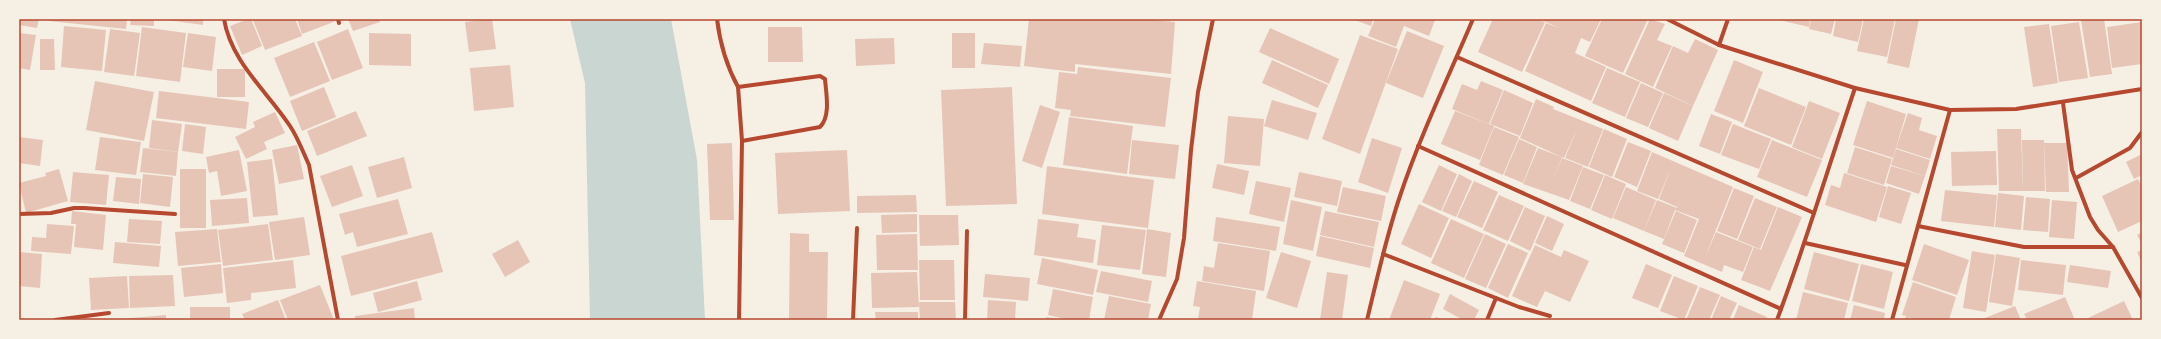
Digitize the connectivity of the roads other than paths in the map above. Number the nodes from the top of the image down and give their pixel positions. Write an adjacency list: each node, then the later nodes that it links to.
1 (224, 19): 34 (street)
2 (717, 19): 9 (street)
3 (1213, 19): 38 (street)
4 (1473, 19): 8 (street)
5 (1666, 19): 7 (street)
6 (1728, 19): 7 (street)
7 (1719, 45): 10 (street)
8 (1457, 57): 16 (street); 18 (street)
9 (738, 87): 15 (street); 15 (street)
10 (1855, 88): 13 (street); 18 (street)
11 (2142, 89): 12 (street)
12 (2063, 103): 13 (street); 17 (street)
13 (1950, 110): 21 (street)
14 (2142, 132): 17 (street)
15 (742, 141): 35 (street)
16 (1418, 146): 26 (street); 30 (street)
17 (2076, 178): 25 (street)
18 (1814, 213): 24 (street)
19 (19, 214): 20 (street)
20 (175, 214)
21 (1918, 226): 25 (street); 27 (street)
22 (857, 228): 36 (street)
23 (967, 231): 37 (street)
24 (1805, 242): 27 (street); 30 (street)
25 (2113, 247): 29 (street)
26 (1383, 254): 28 (street); 39 (street)
27 (1905, 265): 42 (street)
28 (1496, 298): 32 (street); 40 (street)
29 (2142, 298)
30 (1781, 309): 41 (street)
31 (109, 313): 33 (street)
32 (1550, 316)
33 (55, 320)
34 (338, 320)
35 (739, 320)
36 (853, 320)
37 (966, 320)
38 (1159, 320)
39 (1367, 320)
40 (1486, 320)
41 (1777, 320)
42 (1892, 320)

